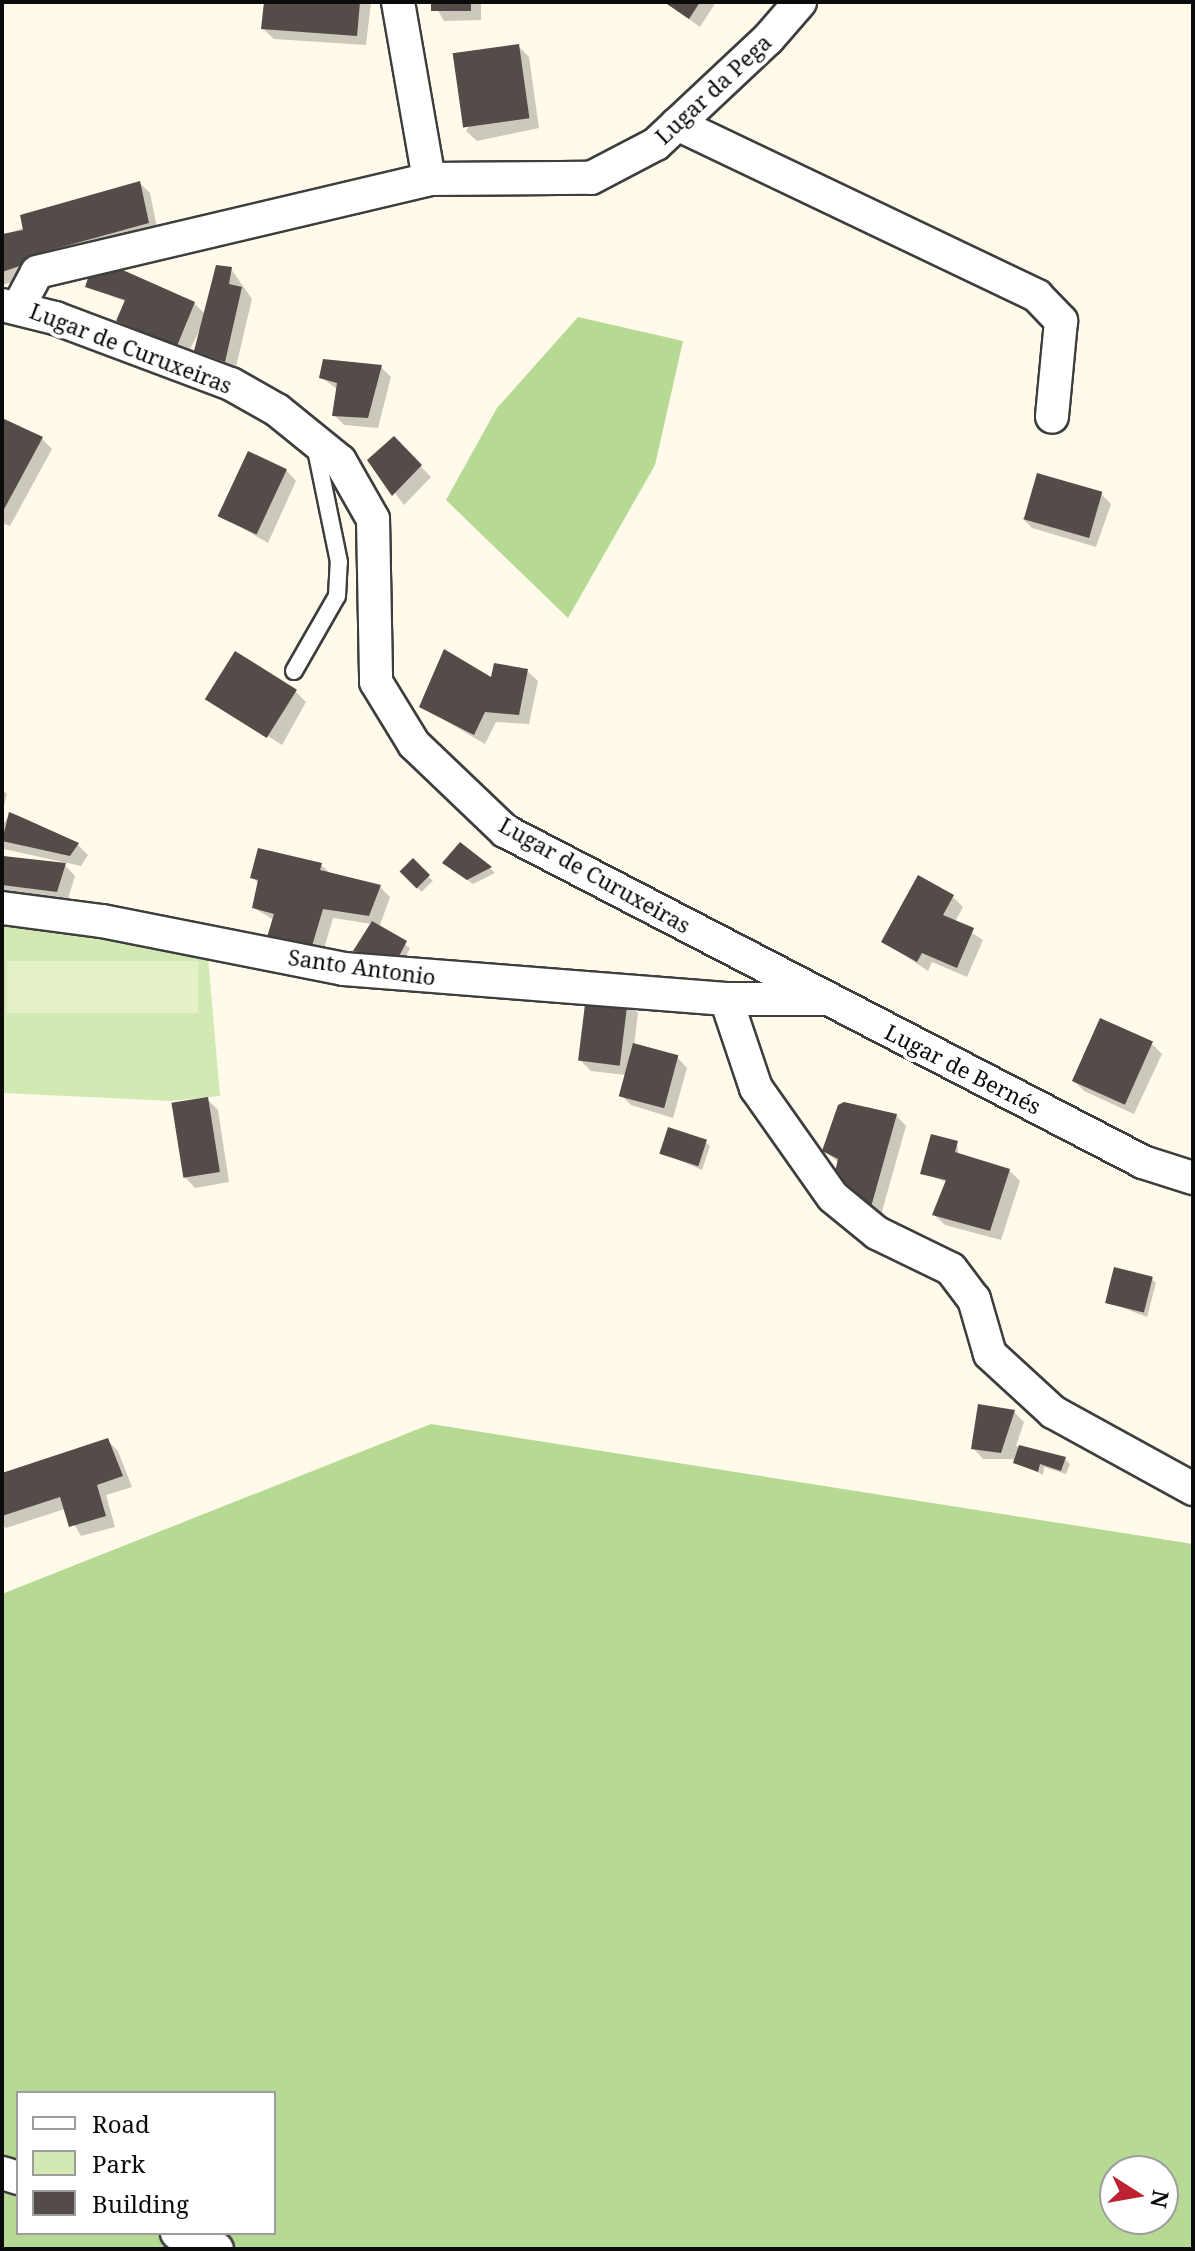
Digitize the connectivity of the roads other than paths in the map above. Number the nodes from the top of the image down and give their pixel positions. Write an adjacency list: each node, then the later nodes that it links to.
1 (398, 2): 4 (street)
2 (800, 2): 3 (street, Lugar da Pega)
3 (677, 124): 4 (street, Lugar da Pega); 6 (street)
4 (429, 179): 5 (street, Lugar da Pega)
5 (11, 306): 7 (street, Lugar de Curuxeiras)
6 (1052, 417)
7 (313, 440): 8 (lane); 11 (street, Lugar de Curuxeiras)
8 (294, 671)
9 (2, 908): 10 (street, Santo Antonio)
10 (726, 999): 11 (street, Lugar de Bernés); 13 (street)
11 (828, 999): 12 (street, Lugar de Bernés)
12 (1193, 1178)
13 (1193, 1489)
14 (182, 2235): 15 (street)
15 (217, 2249)

